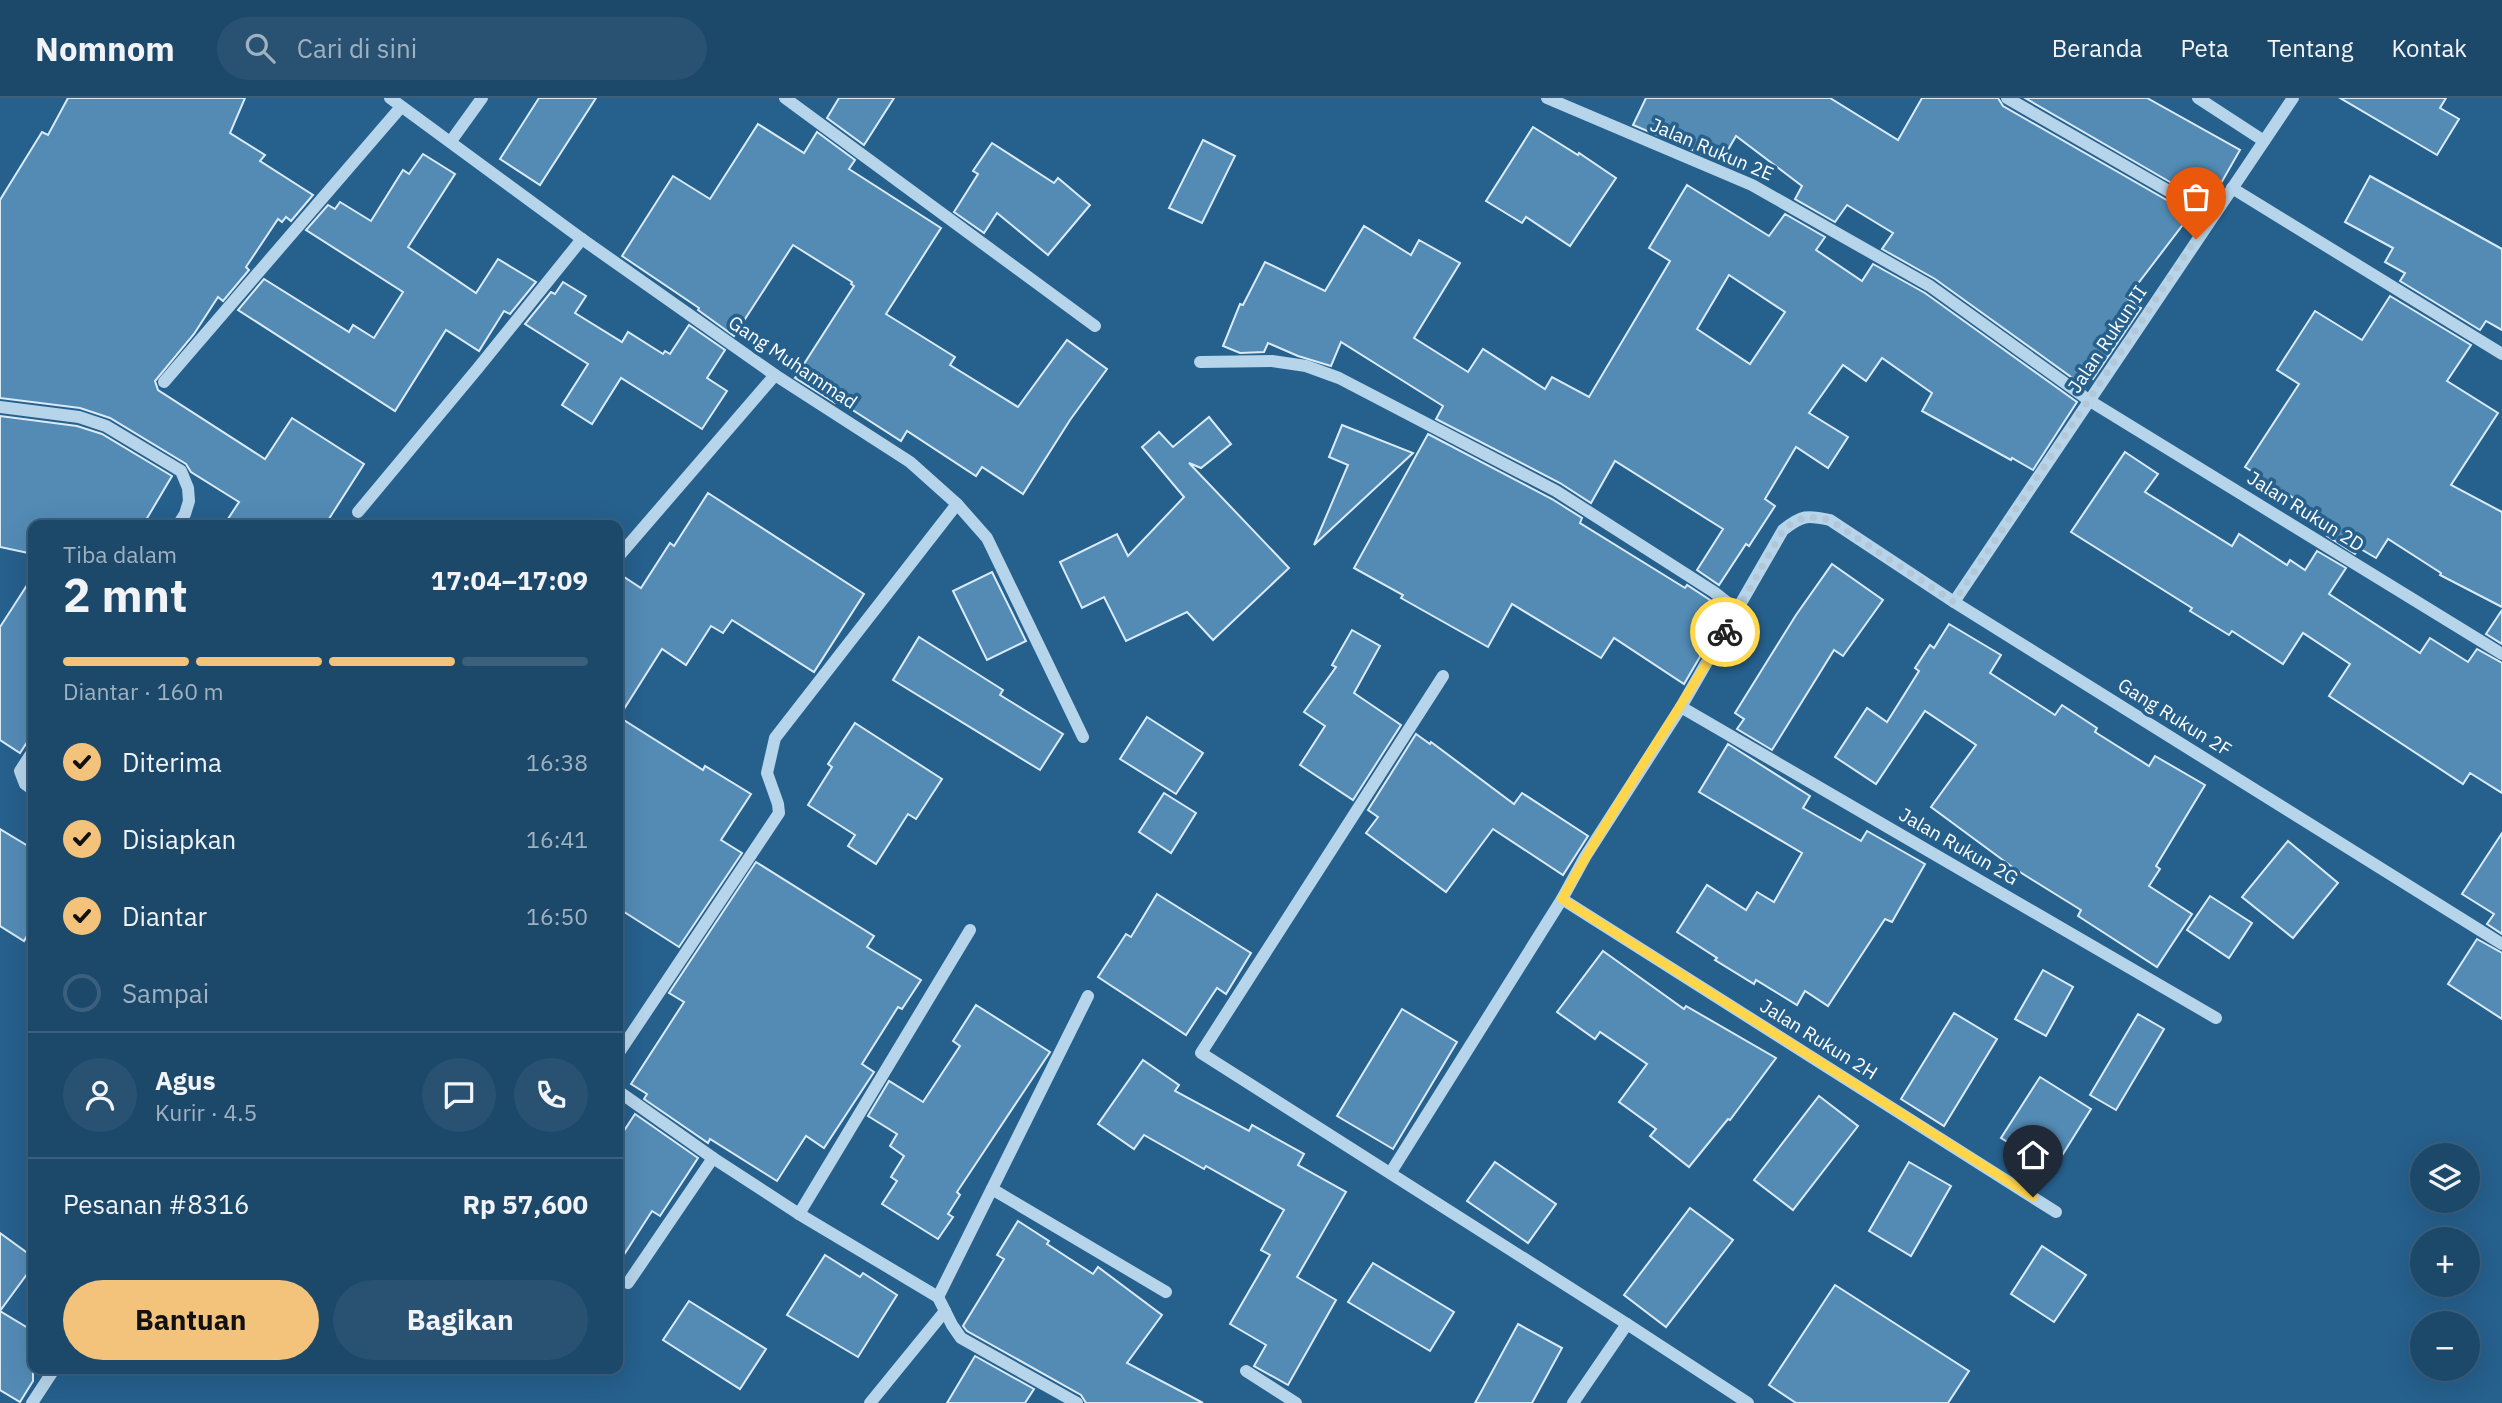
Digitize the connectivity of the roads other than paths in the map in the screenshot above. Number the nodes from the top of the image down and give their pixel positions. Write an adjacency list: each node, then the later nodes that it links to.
1 (390, 98): 8 (street, Gang Muhammad)
2 (482, 98): 9 (street)
3 (785, 98): 14 (street)
4 (1548, 98): 19 (street, Jalan Rukun 2E)
5 (2007, 98): 12 (street)
6 (2198, 98): 10 (street)
7 (2293, 98): 10 (street, Jalan Rukun II)
8 (401, 107): 9 (street, Gang Muhammad); 18 (street)
9 (451, 141): 13 (street, Gang Muhammad)
10 (2264, 141): 11 (street, Jalan Rukun II)
11 (2232, 188): 12 (street, Jalan Rukun II); 15 (street)
12 (2212, 216): 19 (street, Jalan Rukun II)
13 (582, 239): 17 (street, Gang Muhammad); 22 (street)
14 (1095, 326)
15 (2502, 354)
16 (1200, 362): 26 (street)
17 (775, 375): 21 (street, Gang Muhammad); 24 (street)
18 (164, 382)
19 (2090, 401): 25 (street, Jalan Rukun II); 27 (street, Jalan Rukun 2D)
20 (0, 407): 23 (street)
21 (957, 504): 30 (street, Gang Muhammad); 38 (street)
22 (358, 512)
23 (181, 520)
24 (623, 551)
25 (1954, 602): 26 (street, Gang Rukun 2F); 35 (street, Gang Rukun 2F)
26 (1738, 611): 29 (street)
27 (2502, 654)
28 (1443, 676): 41 (street)
29 (1681, 707): 33 (street); 37 (street, Jalan Rukun 2G)
30 (1083, 737)
31 (28, 759): 32 (street)
32 (28, 786)
33 (1562, 899): 41 (street); 43 (street, Jalan Rukun 2H)
34 (970, 930): 44 (street)
35 (2502, 944)
36 (1088, 996): 42 (street)
37 (2216, 1018)
38 (623, 1047)
39 (623, 1095): 40 (street)
40 (713, 1158): 44 (street); 45 (street)
41 (1391, 1172): 49 (street)
42 (992, 1189): 46 (street); 47 (street)
43 (2056, 1212)
44 (799, 1214): 47 (street)
45 (628, 1283)
46 (1166, 1292)
47 (938, 1297): 48 (street)
48 (945, 1311): 53 (street); 54 (street)
49 (1627, 1324): 56 (street); 57 (street)
50 (1246, 1371): 55 (street)
51 (51, 1374): 52 (street)
52 (32, 1403)
53 (870, 1403)
54 (1077, 1403)
55 (1296, 1403)
56 (1573, 1403)
57 (1748, 1403)

